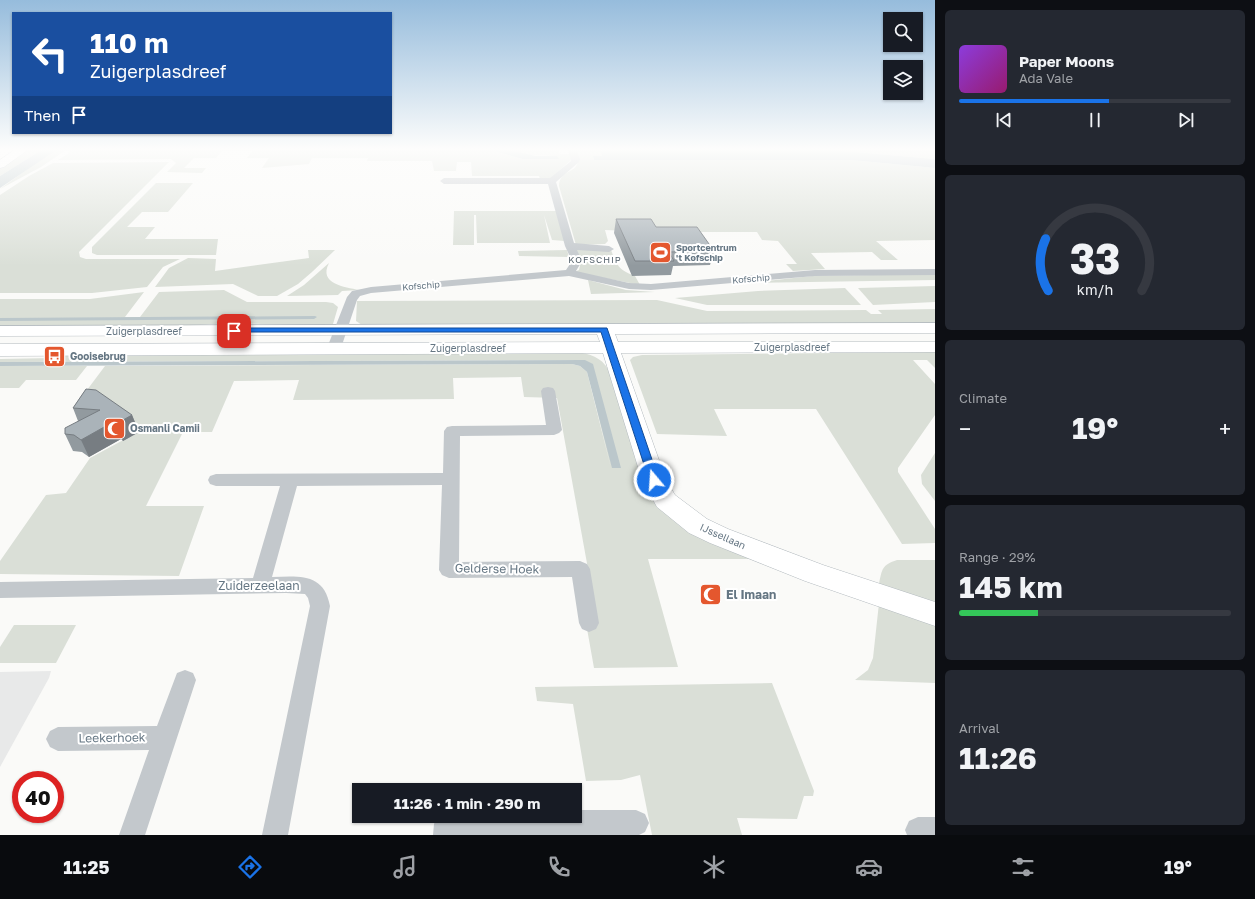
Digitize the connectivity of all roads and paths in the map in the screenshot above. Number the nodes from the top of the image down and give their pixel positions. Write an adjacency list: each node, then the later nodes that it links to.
1 (554, 188): 2 (street)
2 (570, 246): 3 (street); 5 (street)
3 (609, 249)
4 (935, 272): 5 (street, Kofschip)
5 (569, 273): 7 (street, Kofschip)
6 (935, 328): 9 (main road, Zuigerplasdreef)
7 (340, 330): 8 (main road, Zuigerplasdreef); 9 (main road, Zuigerplasdreef); 11 (street, Kofschip)
8 (0, 331)
9 (607, 338): 10 (main road, Zuigerplasdreef); 11 (main road, Zuigerplasdreef); 19 (main road, IJssellaan)
10 (935, 347)
11 (334, 348): 12 (main road, Zuigerplasdreef)
12 (0, 350)
13 (548, 391): 14 (street, Gelderse Hoek)
14 (451, 479): 16 (street); 20 (street, Gelderse Hoek)
15 (216, 480): 16 (street)
16 (290, 480): 17 (street)
17 (260, 586): 18 (street, Zuiderzeelaan); 27 (street, Zuiderzeelaan)
18 (0, 590)
19 (935, 614)
20 (589, 623)
21 (185, 680): 22 (street)
22 (165, 738): 23 (street, Leekerhoek); 26 (street)
23 (58, 739)
24 (636, 823): 28 (street)
25 (935, 830): 29 (street)
26 (132, 835)
27 (275, 835)
28 (446, 835)
29 (921, 835)

